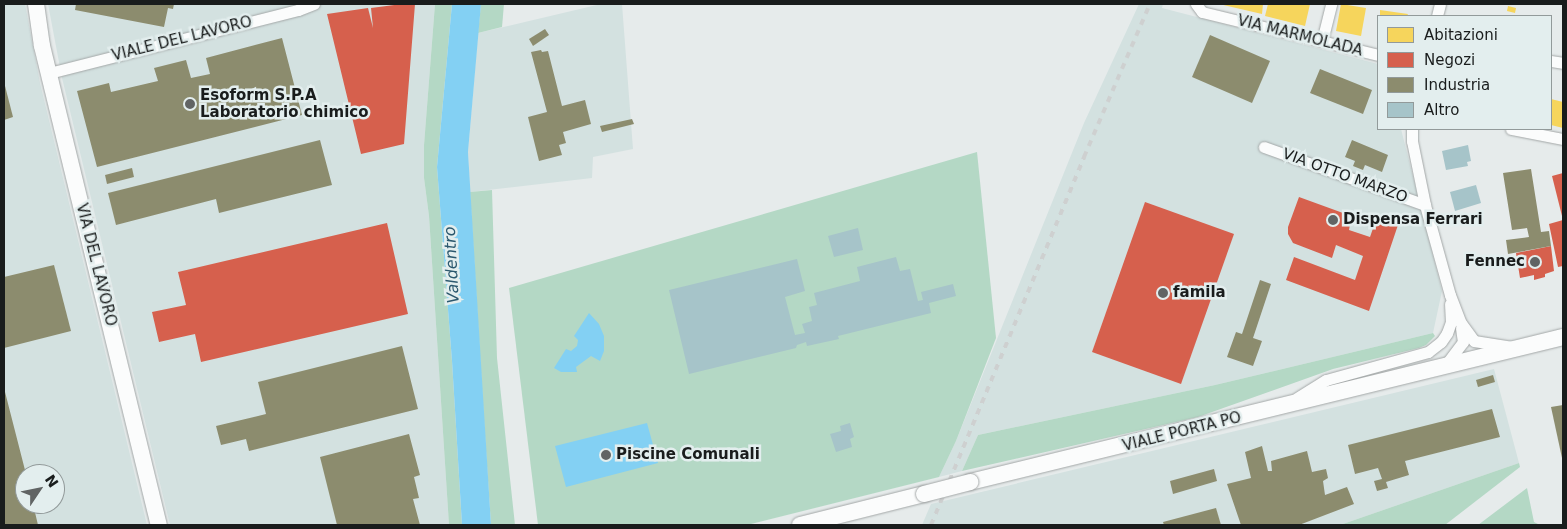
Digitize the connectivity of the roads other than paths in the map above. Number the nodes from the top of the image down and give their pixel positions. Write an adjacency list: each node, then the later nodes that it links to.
1 (36, 4): 7 (main road, VIA DEL LAVORO)
2 (314, 4): 7 (street, VIALE DEL LAVORO)
3 (1196, 4): 5 (street, VIA MARMOLADA)
4 (1331, 4): 5 (street)
5 (1322, 41): 6 (street, VIA MARMOLADA)
6 (1377, 55)
7 (49, 73): 19 (main road, VIA DEL LAVORO)
8 (1412, 130): 12 (street)
9 (1515, 130): 10 (street)
10 (1563, 139)
11 (1264, 147): 12 (street, VIA OTTO MARZO)
12 (1425, 205): 13 (street)
13 (1450, 295): 14 (street); 18 (street)
14 (1461, 324): 16 (street); 17 (street)
15 (1563, 338): 16 (main road, VIALE PORTA PO)
16 (1519, 348): 17 (main road, VIALE PORTA PO)
17 (1444, 367): 18 (main road, VIALE PORTA PO)
18 (1282, 408): 20 (main road, VIALE PORTA PO, bridge)
19 (159, 525)
20 (800, 525)

